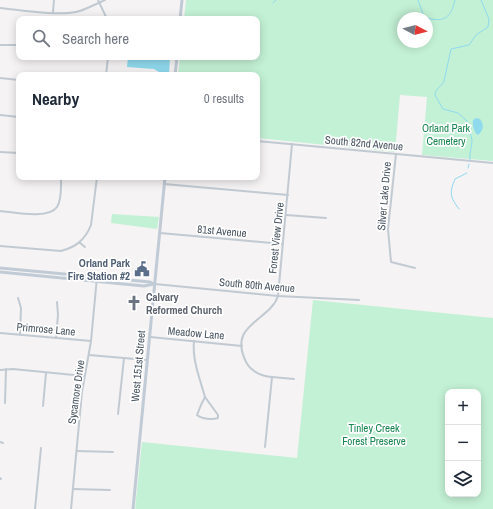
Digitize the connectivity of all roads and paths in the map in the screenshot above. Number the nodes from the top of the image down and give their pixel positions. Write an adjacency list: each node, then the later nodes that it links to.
1 (54, 0): 6 (street)
2 (105, 0): 4 (street)
3 (182, 0): 8 (street)
4 (98, 1): 6 (street); 7 (street)
5 (0, 8): 6 (street)
6 (53, 12)
7 (106, 16)
8 (180, 16)
9 (0, 44): 10 (street)
10 (16, 45)
11 (108, 60): 13 (street)
12 (177, 60): 14 (street)
13 (106, 72)
14 (175, 72)
15 (0, 78): 16 (street)
16 (16, 80)
17 (0, 115): 18 (street)
18 (16, 117)
19 (260, 141): 20 (street, South 82nd Avenue)
20 (292, 144): 23 (street, South 82nd Avenue); 29 (street, Forest View Drive)
21 (0, 152): 22 (street)
22 (16, 153)
23 (396, 154): 24 (street, South 82nd Avenue); 39 (street, Silver Lake Drive)
24 (493, 164)
25 (61, 180): 30 (street)
26 (97, 180): 34 (street)
27 (165, 180): 28 (street, West 151st Street)
28 (164, 184): 29 (street); 33 (street, West 151st Street)
29 (288, 195): 31 (street, Forest View Drive)
30 (0, 211)
31 (286, 215): 32 (street); 35 (street, Forest View Drive)
32 (326, 218)
33 (160, 233): 35 (street, 81st Avenue); 43 (street, West 151st Street)
34 (80, 243): 36 (street); 37 (street)
35 (283, 244): 44 (street, Forest View Drive)
36 (0, 246)
37 (85, 247)
38 (0, 268): 41 (street, South 80th Avenue)
39 (415, 268)
40 (0, 272): 42 (street, South 80th Avenue)
41 (97, 277): 42 (street, Sycamore Drive); 43 (street, South 80th Avenue)
42 (96, 282): 43 (street, South 80th Avenue); 52 (street, Sycamore Drive)
43 (154, 284): 44 (street, South 80th Avenue); 50 (street, West 151st Street)
44 (278, 296): 46 (street, South 80th Avenue); 54 (street)
45 (18, 298): 49 (street)
46 (359, 300)
47 (56, 302): 51 (street)
48 (0, 334): 49 (street, Primrose Lane)
49 (20, 334): 51 (street, Primrose Lane)
50 (150, 337): 53 (street, Meadow Lane); 57 (street, West 151st Street)
51 (56, 338): 52 (street, Primrose Lane)
52 (91, 341): 55 (street, Sycamore Drive)
53 (194, 341): 54 (street, Meadow Lane); 64 (street)
54 (242, 346): 62 (street)
55 (89, 355): 56 (street); 61 (street, Sycamore Drive)
56 (124, 358): 57 (street); 67 (street)
57 (147, 360): 76 (street, West 151st Street)
58 (6, 369): 59 (street); 60 (street); 65 (street)
59 (0, 370)
60 (46, 373): 61 (street); 66 (street)
61 (84, 376): 70 (street, Sycamore Drive)
62 (272, 377): 63 (street); 68 (street)
63 (294, 379)
64 (205, 397): 64 (street)
65 (5, 403)
66 (43, 406)
67 (118, 414)
68 (265, 447)
69 (42, 448): 74 (street)
70 (77, 451): 71 (street); 72 (street, Sycamore Drive)
71 (113, 452)
72 (73, 489): 73 (street); 75 (street, Sycamore Drive)
73 (110, 490)
74 (35, 509)
75 (71, 509)
76 (133, 509)

